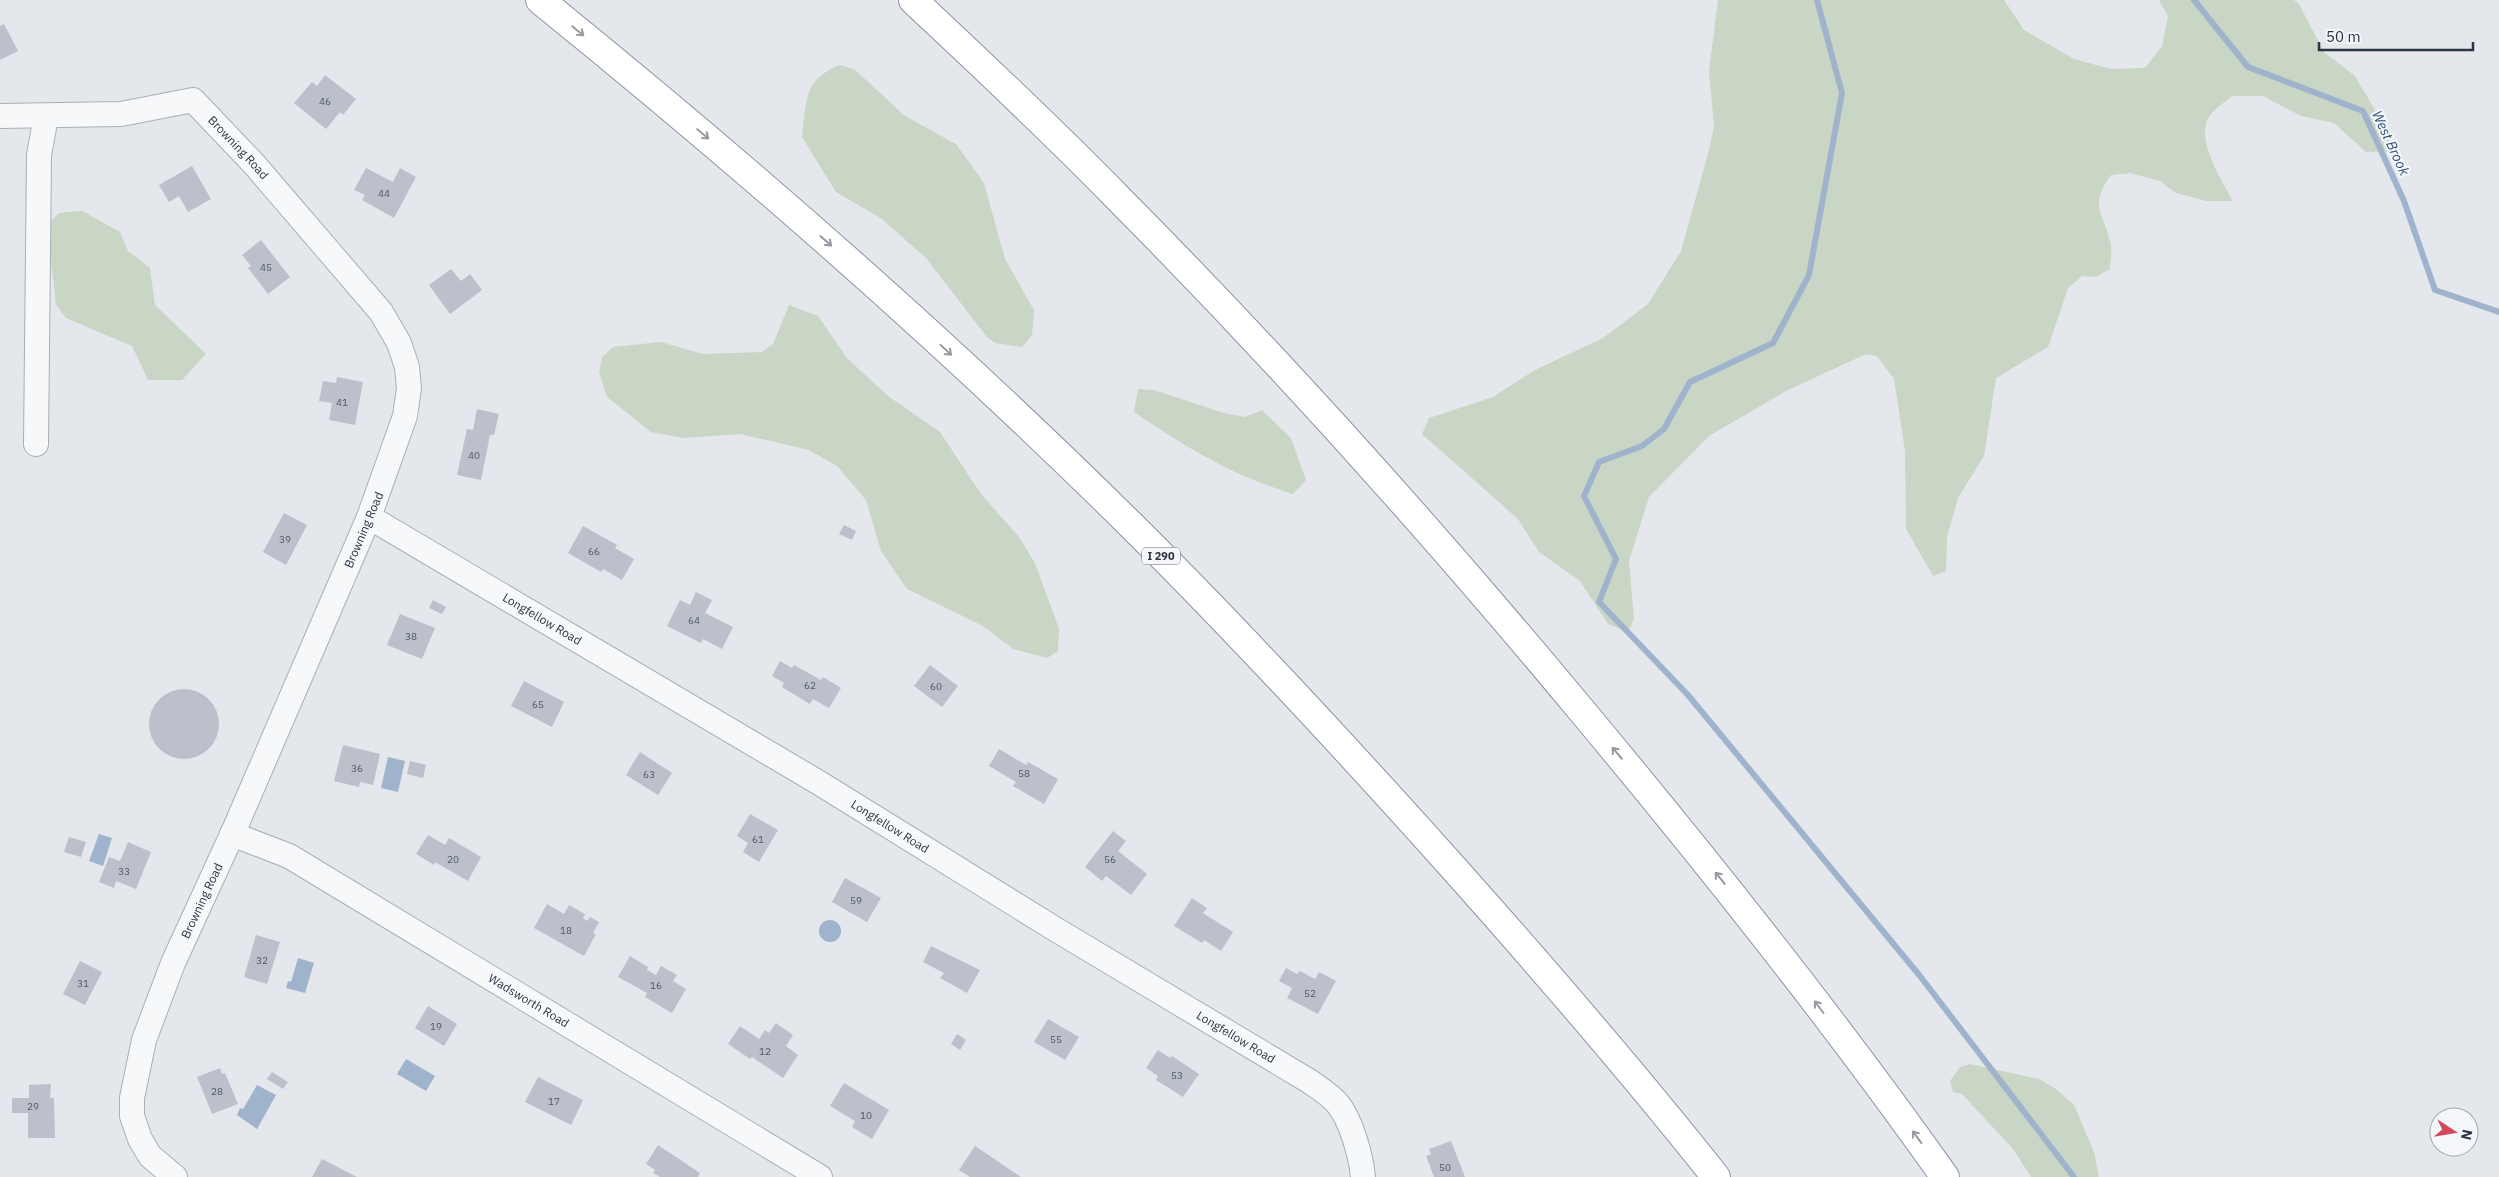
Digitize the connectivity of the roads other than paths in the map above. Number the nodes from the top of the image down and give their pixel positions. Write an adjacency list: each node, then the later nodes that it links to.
1 (540, 0): 11 (highway, I 290, one-way to 11)
2 (913, 0): 12 (highway, one-way to 2)
3 (0, 116): 4 (street, Browning Road)
4 (46, 117): 5 (street); 6 (street, Browning Road)
5 (36, 444)
6 (370, 518): 7 (street, Browning Road); 10 (street, Longfellow Road)
7 (232, 834): 8 (street, Browning Road); 9 (street, Wadsworth Road)
8 (175, 1177)
9 (820, 1177)
10 (1363, 1177)
11 (1716, 1177)
12 (1945, 1177)

